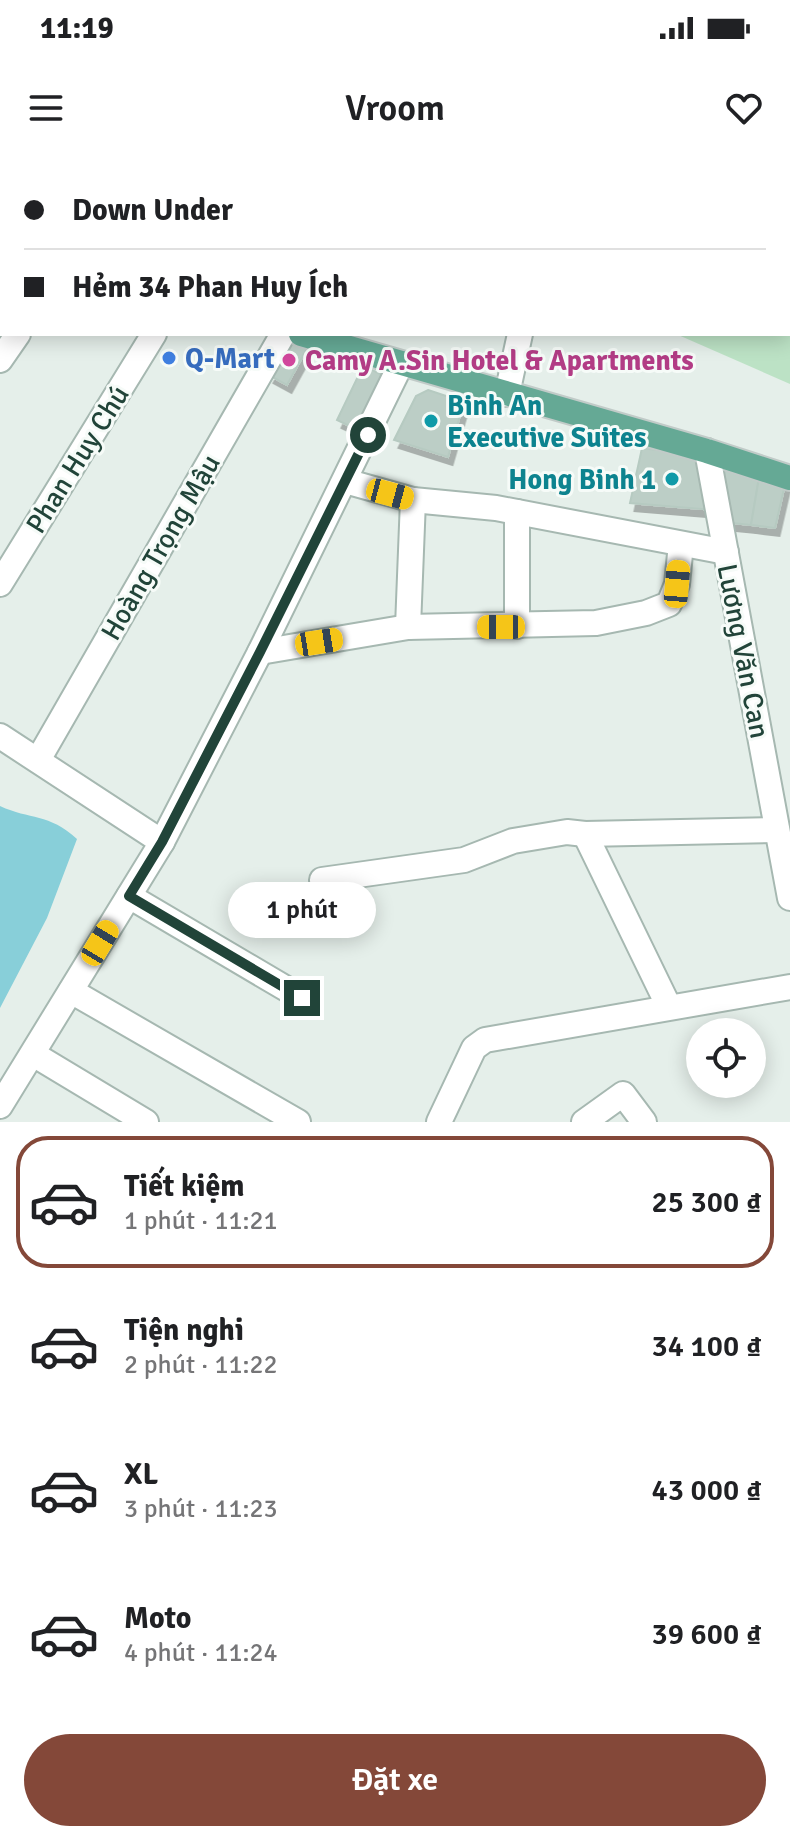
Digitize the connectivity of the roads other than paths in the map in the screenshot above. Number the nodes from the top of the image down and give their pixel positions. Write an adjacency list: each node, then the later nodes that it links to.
1 (17, 336): 6 (street)
2 (153, 336): 16 (street, Phan Huy Chú)
3 (282, 336): 21 (street, Hoàng Trọng Mậu)
4 (308, 336): 7 (main road)
5 (520, 336): 8 (street)
6 (0, 360)
7 (401, 364): 8 (main road); 11 (street)
8 (507, 394): 9 (main road)
9 (707, 451): 10 (main road); 15 (street, Lương Văn Can)
10 (790, 478)
11 (345, 481): 12 (street); 19 (street)
12 (413, 500): 13 (street); 18 (street)
13 (517, 512): 14 (street); 17 (street)
14 (681, 544): 15 (street); 17 (street)
15 (726, 552): 22 (street, Lương Văn Can)
16 (0, 584)
17 (517, 626): 18 (street)
18 (408, 627): 19 (street)
19 (260, 652): 24 (street)
20 (0, 736): 21 (street)
21 (38, 760): 24 (street)
22 (777, 830): 23 (street); 26 (street, Lương Văn Can)
23 (585, 834): 25 (street); 31 (street)
24 (162, 842): 27 (street)
25 (322, 880)
26 (789, 888)
27 (129, 896): 29 (street); 30 (street)
28 (790, 987): 31 (street)
29 (71, 991): 32 (street); 35 (street)
30 (302, 998)
31 (669, 1007): 36 (street)
32 (33, 1054): 33 (street); 34 (street)
33 (0, 1106)
34 (146, 1122)
35 (298, 1122)
36 (439, 1122)
37 (584, 1122): 38 (street)
38 (644, 1122)

